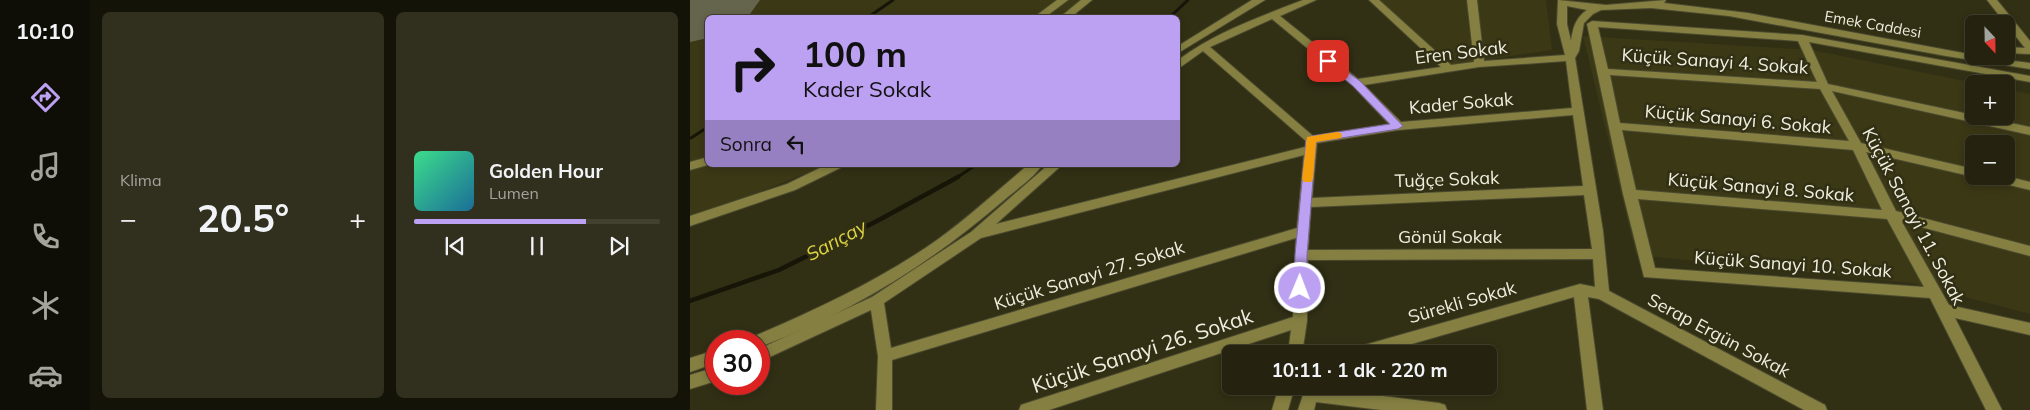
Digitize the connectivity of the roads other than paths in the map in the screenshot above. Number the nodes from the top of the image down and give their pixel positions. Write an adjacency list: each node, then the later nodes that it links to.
1 (1063, 0): 14 (street)
2 (1087, 0): 15 (street)
3 (1260, 0): 21 (street)
4 (1267, 0): 13 (street)
5 (1310, 0): 13 (street)
6 (1374, 0): 28 (street)
7 (1472, 0): 26 (street)
8 (1564, 0): 12 (street, Emek Caddesi); 24 (street)
9 (1691, 0): 19 (street)
10 (1992, 0): 20 (street)
11 (1659, 2): 12 (street, Emek Caddesi); 27 (street, Emek Caddesi)
12 (1604, 7): 24 (street)
13 (1284, 11): 16 (street)
14 (1040, 15)
15 (1067, 15)
16 (1273, 15): 18 (street); 31 (street)
17 (1802, 38): 29 (street); 30 (street); 32 (street, Küçük Sanayi 11. Sokak)
18 (1203, 46): 25 (street); 37 (street)
19 (1965, 47)
20 (2030, 47)
21 (1180, 49)
22 (2015, 50): 23 (street)
23 (2030, 51)
24 (1570, 58): 26 (street, Eren Sokak); 33 (street)
25 (1180, 63)
26 (1480, 64): 28 (street, Eren Sokak)
27 (2030, 66)
28 (1448, 68): 31 (street, Eren Sokak)
29 (1604, 72): 32 (street, Küçük Sanayi 4. Sokak); 35 (street)
30 (2030, 79)
31 (1356, 84): 34 (street)
32 (1824, 86): 36 (street, Küçük Sanayi 4. Sokak); 38 (street, Küçük Sanayi 11. Sokak)
33 (1578, 111): 34 (street, Kader Sokak); 47 (street)
34 (1398, 126): 37 (street, Kader Sokak)
35 (1616, 126): 38 (street, Küçük Sanayi 6. Sokak); 48 (street)
36 (2030, 131)
37 (1311, 145): 49 (street); 53 (street, Kader Sokak)
38 (1857, 146): 44 (street, Küçük Sanayi 6. Sokak); 50 (street, Küçük Sanayi 11. Sokak)
39 (705, 162): 40 (street)
40 (690, 166)
41 (832, 167): 51 (street)
42 (1034, 167): 64 (street)
43 (1054, 167): 53 (street)
44 (1965, 171)
45 (2015, 182): 46 (street)
46 (2030, 186)
47 (1590, 190): 49 (street, Tuğçe Sokak); 55 (street)
48 (1629, 194): 50 (street, Küçük Sanayi 8. Sokak); 58 (street, Küçük Sanayi 10. Sokak)
49 (1305, 203): 52 (street)
50 (1891, 215): 54 (street, Küçük Sanayi 8. Sokak); 58 (street, Küçük Sanayi 11. Sokak)
51 (690, 221)
52 (1304, 231): 56 (street); 68 (street, Küçük Sanayi 27. Sokak)
53 (976, 235): 60 (street)
54 (2030, 251)
55 (1599, 254): 56 (street, Gönül Sokak); 59 (street)
56 (1301, 255): 62 (street)
57 (1580, 290): 59 (street, Serap Ergün Sokak); 66 (street, Sürekli Sokak); 79 (street)
58 (1935, 293): 61 (street, Küçük Sanayi 11. Sokak)
59 (1602, 294): 80 (street, Serap Ergün Sokak)
60 (877, 301): 67 (street); 68 (street)
61 (1944, 310): 63 (street); 81 (street, Küçük Sanayi 11. Sokak)
62 (1300, 321): 65 (street); 75 (street, Küçük Sanayi 26. Sokak)
63 (2030, 330)
64 (770, 335)
65 (1296, 345)
66 (1386, 345)
67 (770, 351)
68 (884, 356): 74 (street)
69 (705, 360): 70 (street)
70 (690, 365)
71 (705, 377): 72 (street)
72 (690, 382)
73 (1284, 395): 76 (street)
74 (884, 410)
75 (1027, 410)
76 (1280, 410)
77 (1306, 410): 78 (street)
78 (1439, 410)
79 (1595, 410)
80 (1819, 410)
81 (1994, 410)

